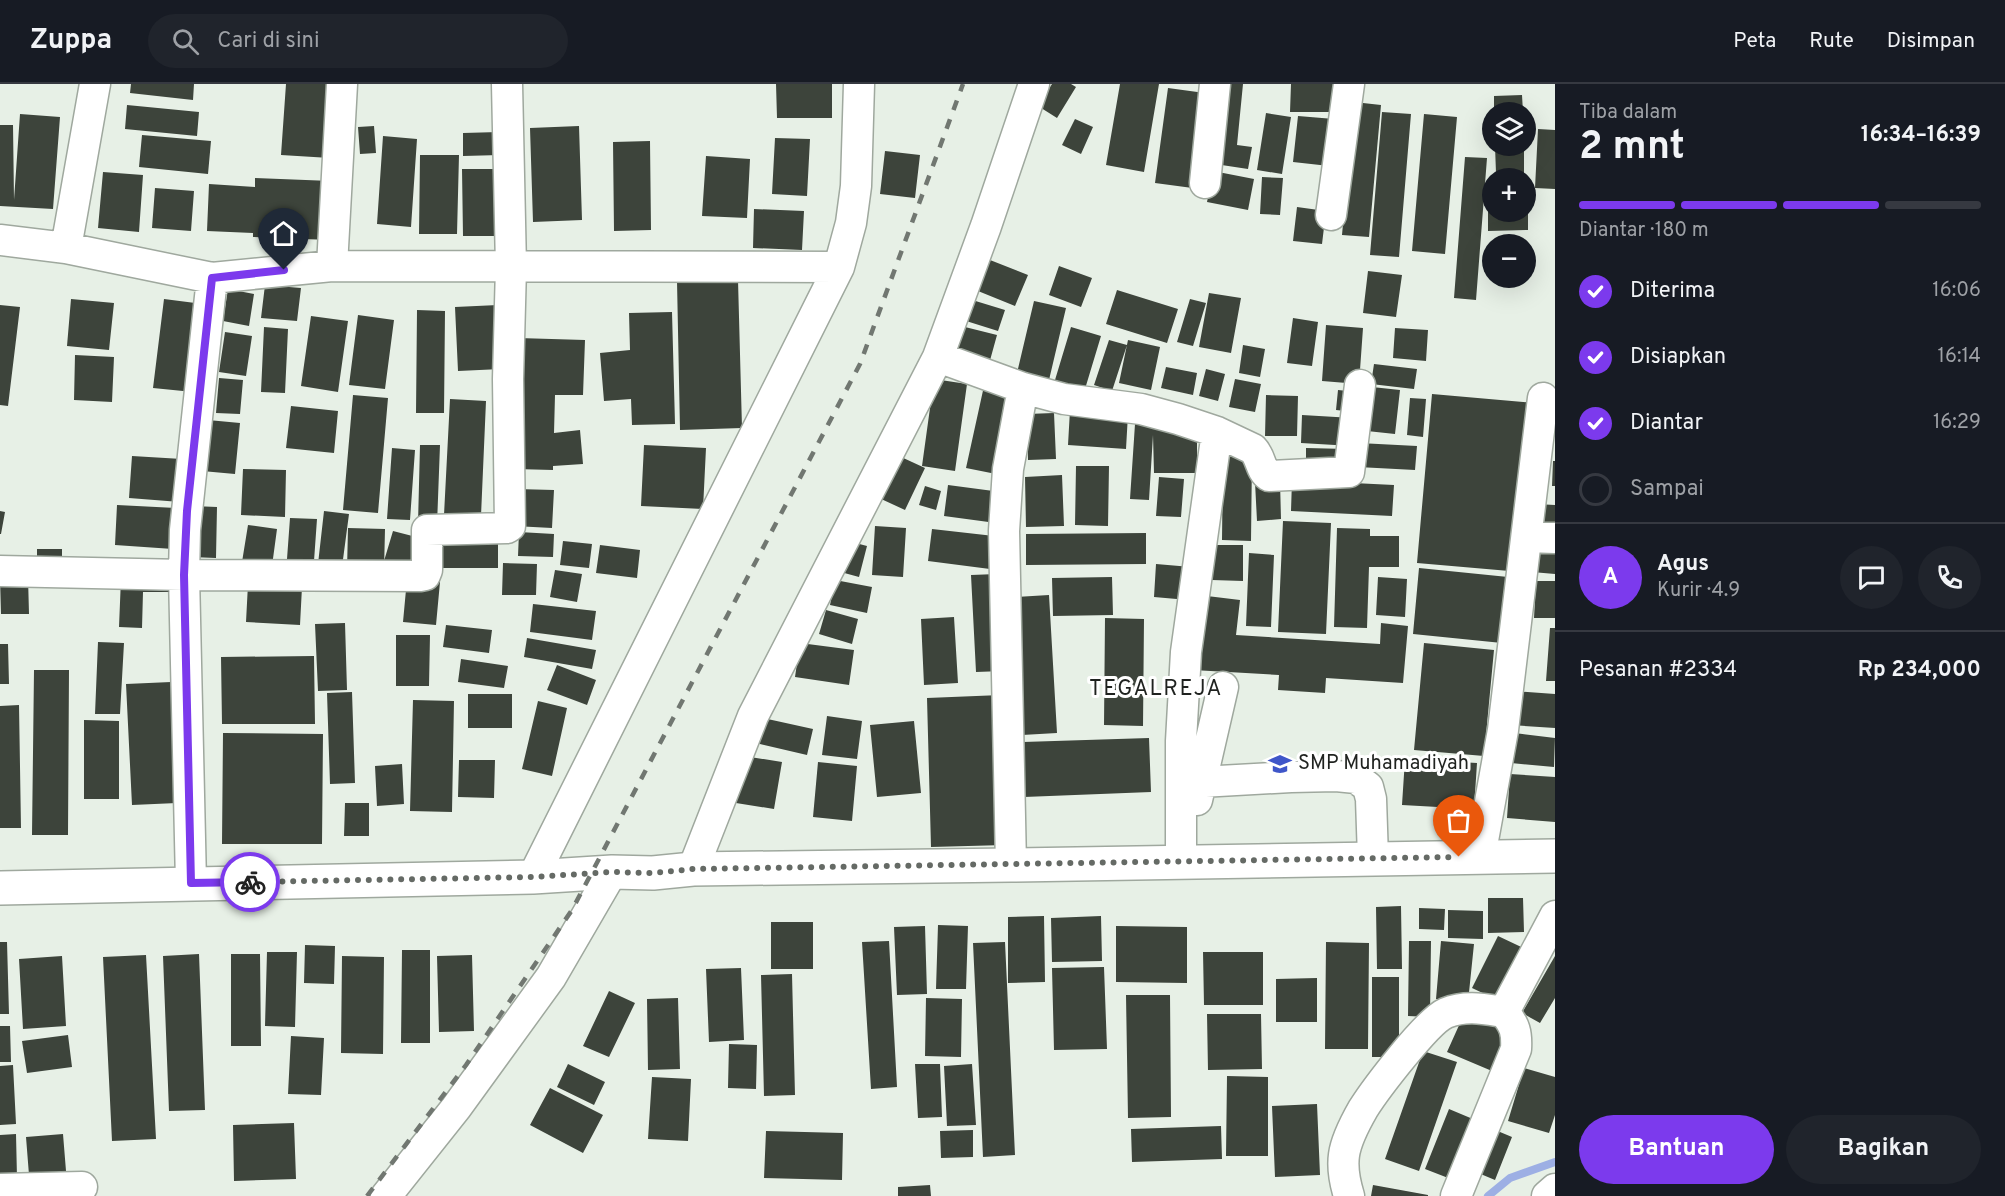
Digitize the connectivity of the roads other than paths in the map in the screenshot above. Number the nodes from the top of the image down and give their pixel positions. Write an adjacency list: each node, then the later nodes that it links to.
1 (95, 84): 11 (street)
2 (342, 84): 12 (street)
3 (507, 84): 13 (street)
4 (859, 84): 14 (street)
5 (1034, 84): 16 (street)
6 (1215, 84): 8 (street)
7 (1349, 84): 9 (street)
8 (1205, 183)
9 (1331, 215)
10 (0, 240): 11 (street)
11 (66, 248): 15 (street)
12 (332, 266): 13 (street); 15 (street)
13 (511, 267): 14 (street); 24 (street)
14 (839, 267): 34 (street)
15 (212, 278): 24 (street)
16 (938, 357): 18 (street); 32 (street)
17 (1360, 386): 20 (street)
18 (1023, 388): 20 (street); 31 (street)
19 (1543, 398): 21 (street)
20 (1217, 432): 30 (street)
21 (1546, 455): 22 (street)
22 (1541, 538): 28 (street)
23 (0, 571): 24 (street)
24 (184, 575): 35 (street)
25 (1222, 687): 26 (street)
26 (1201, 782): 29 (street); 30 (street)
27 (1555, 856): 28 (main road)
28 (1480, 857): 29 (main road)
29 (1373, 858): 30 (main road)
30 (1183, 862): 31 (main road)
31 (1011, 865): 32 (main road)
32 (693, 869): 33 (main road)
33 (612, 872): 34 (main road); 44 (street)
34 (533, 877): 35 (main road)
35 (191, 883): 36 (main road)
36 (0, 888)
37 (1555, 916): 38 (street)
38 (1504, 1012): 40 (street); 41 (street)
39 (82, 1187): 42 (street)
40 (1346, 1187)
41 (1458, 1188)
42 (0, 1189)
43 (1555, 1189): 45 (street)
44 (386, 1196)
45 (1547, 1196)

